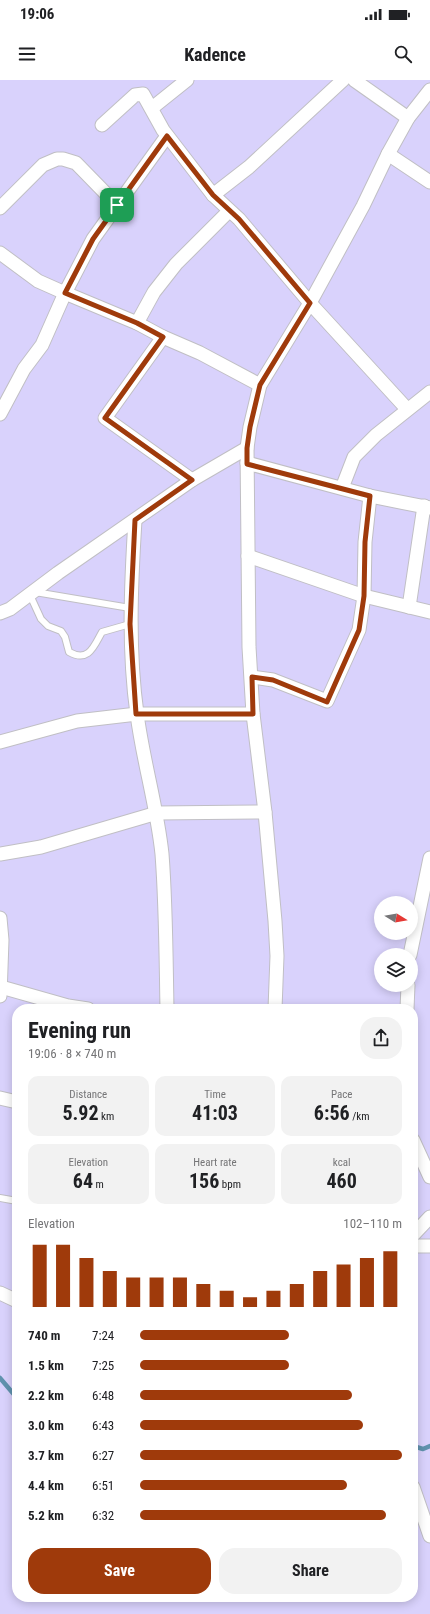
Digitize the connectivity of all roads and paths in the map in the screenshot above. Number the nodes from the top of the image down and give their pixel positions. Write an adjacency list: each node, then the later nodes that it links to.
1 (188, 80): 5 (street)
2 (343, 80): 11 (street)
3 (354, 80): 6 (street)
4 (430, 90): 6 (street)
5 (152, 108): 7 (street); 8 (street)
6 (408, 118): 9 (street)
7 (102, 125)
8 (167, 136): 11 (street); 12 (street)
9 (388, 154): 10 (street); 17 (street)
10 (430, 182)
11 (213, 195): 14 (street)
12 (117, 205): 13 (street); 16 (street)
13 (0, 208)
14 (230, 211): 17 (street); 18 (street)
15 (0, 253): 16 (street)
16 (65, 293): 18 (street); 23 (street)
17 (310, 303): 20 (street); 22 (street)
18 (137, 323): 19 (street)
19 (163, 337): 20 (street); 26 (street)
20 (260, 385): 24 (street)
21 (430, 392): 22 (street)
22 (407, 409): 27 (street)
23 (0, 414)
24 (247, 448): 25 (street); 26 (street)
25 (247, 464): 27 (street); 31 (street)
26 (192, 480): 30 (street)
27 (342, 488): 28 (street)
28 (370, 496): 29 (street); 33 (street)
29 (427, 507): 34 (street)
30 (135, 520): 32 (street); 35 (street)
31 (248, 556): 33 (street); 39 (street)
32 (32, 593): 35 (lane); 37 (street); 38 (lane)
33 (364, 596): 34 (street); 39 (street)
34 (409, 607): 36 (street)
35 (130, 608): 38 (street)
36 (430, 612)
37 (0, 613)
38 (130, 624): 40 (street)
39 (252, 677): 41 (street)
40 (136, 714): 41 (street); 42 (street); 43 (street)
41 (253, 714): 44 (street)
42 (0, 742)
43 (157, 812): 44 (street); 45 (street); 53 (street)
44 (266, 812): 54 (street)
45 (0, 854)
46 (430, 858): 48 (street)
47 (0, 918): 49 (street)
48 (411, 948)
49 (1, 966): 50 (street)
50 (1, 992): 52 (street)
51 (407, 992): 55 (street)
52 (58, 1004)
53 (167, 1004)
54 (275, 1004)
55 (406, 1004)
56 (0, 1098): 57 (street)
57 (12, 1101)
58 (418, 1151): 59 (street)
59 (430, 1177)
60 (0, 1198): 61 (lane)
61 (12, 1200)
62 (430, 1217): 63 (street)
63 (418, 1230)
64 (418, 1246): 65 (street)
65 (430, 1246)
66 (0, 1293): 67 (street)
67 (12, 1299)
68 (418, 1499): 69 (street)
69 (428, 1523): 70 (street)
70 (430, 1536)

